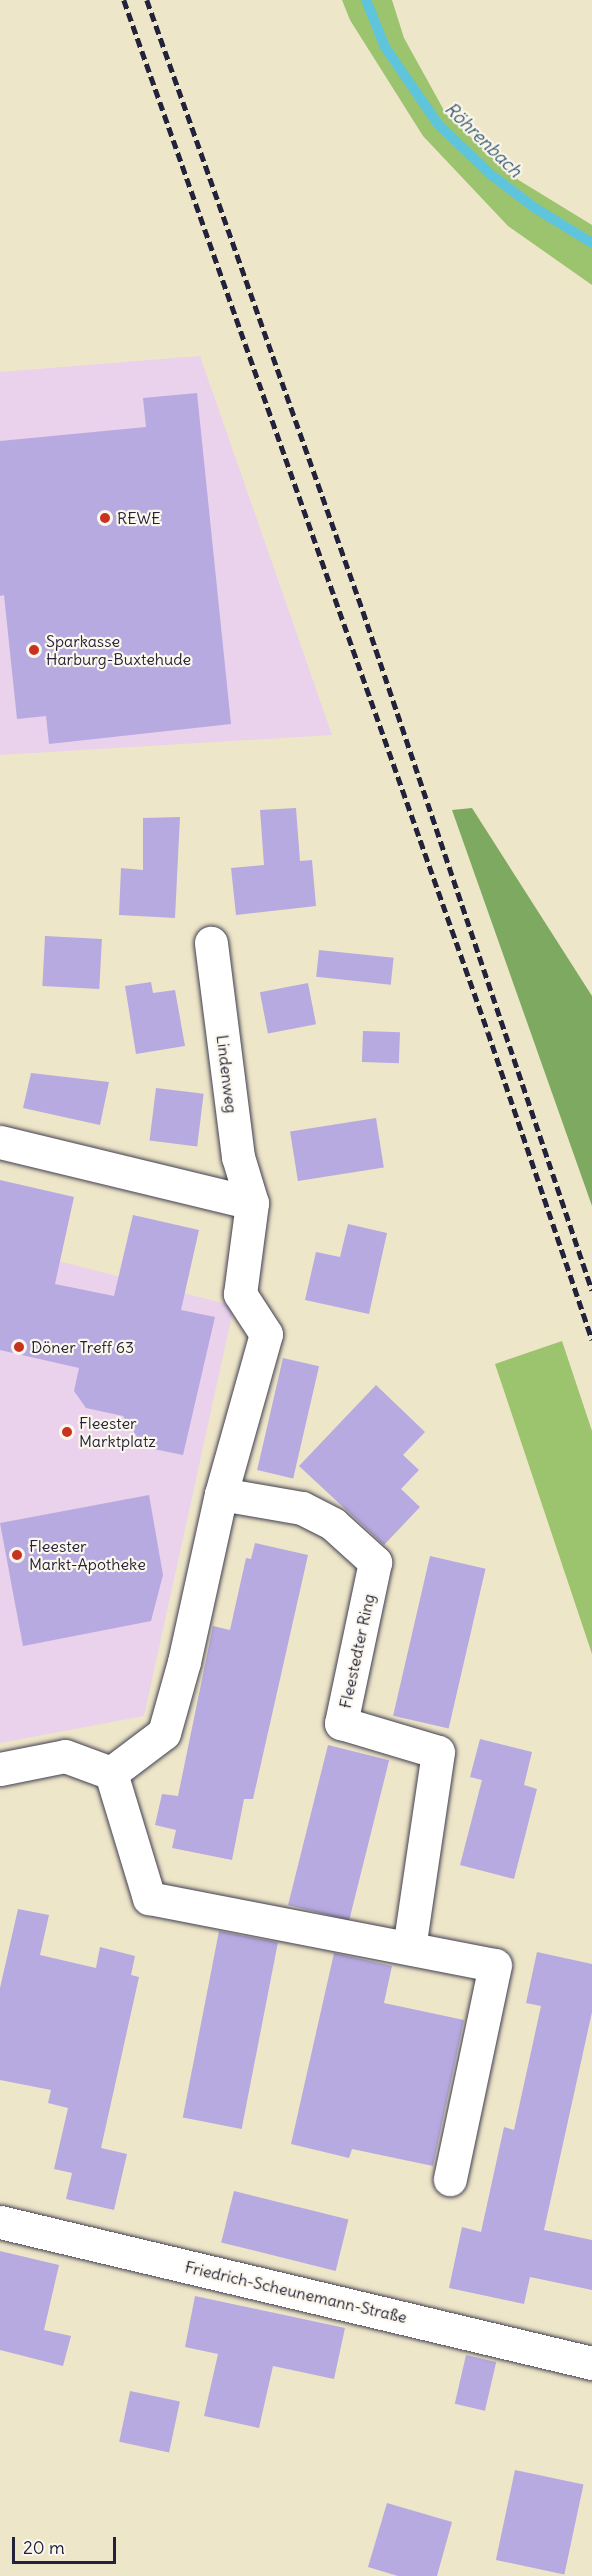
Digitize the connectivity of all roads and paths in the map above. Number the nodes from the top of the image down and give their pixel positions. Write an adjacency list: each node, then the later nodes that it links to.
1 (211, 943): 3 (street, Lindenweg)
2 (0, 1142): 3 (street)
3 (252, 1203): 4 (street, Lindenweg)
4 (221, 1494): 6 (street); 7 (street, Fleestedter Ring)
5 (0, 1769): 6 (street)
6 (111, 1773): 7 (street)
7 (409, 1948): 8 (street)
8 (450, 2179)
9 (0, 2222): 10 (street, Friedrich-Scheunemann-Straße)
10 (592, 2363)

